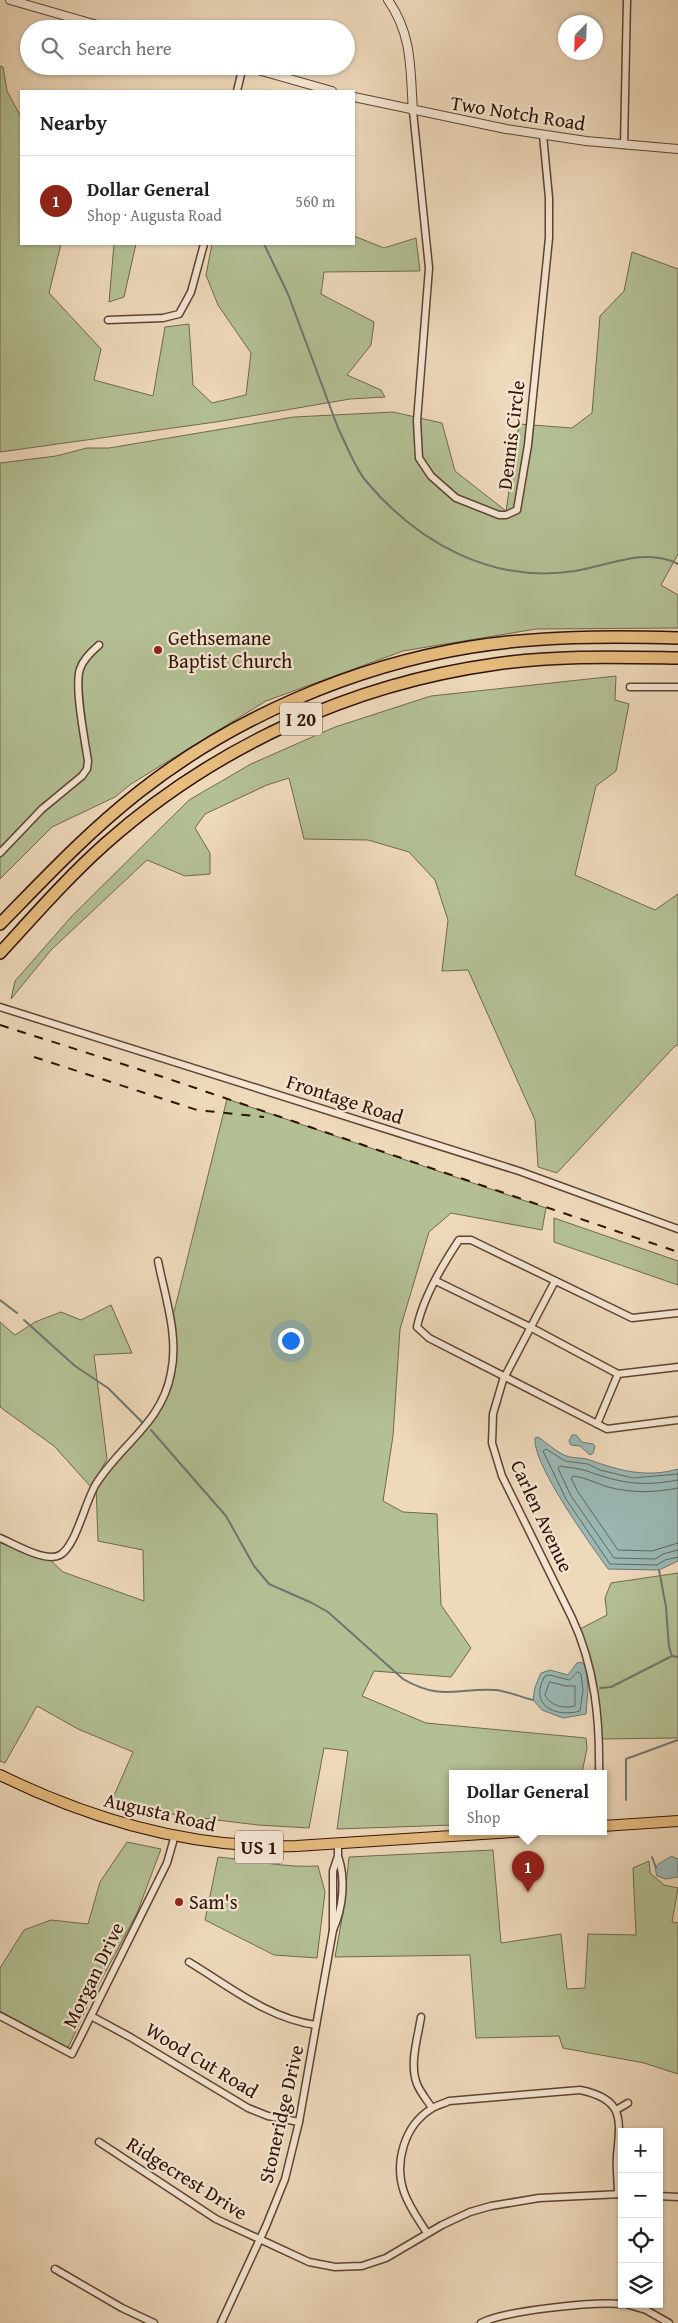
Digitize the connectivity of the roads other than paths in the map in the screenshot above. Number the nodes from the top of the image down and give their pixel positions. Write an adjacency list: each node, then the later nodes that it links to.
1 (10, 0): 4 (street)
2 (388, 0): 10 (street)
3 (626, 0): 12 (street)
4 (80, 20)
5 (241, 75): 7 (street)
6 (276, 75): 8 (street)
7 (237, 90)
8 (328, 90)
9 (355, 97): 10 (street, Two Notch Road)
10 (413, 111): 11 (street, Two Notch Road); 11 (street, Dennis Circle)
11 (543, 135): 12 (street, Two Notch Road)
12 (624, 145): 13 (street, Two Notch Road)
13 (678, 150)
14 (204, 245): 15 (street)
15 (108, 320)
16 (678, 638): 22 (highway, I 20)
17 (99, 645): 21 (street)
18 (678, 658): 23 (highway, I 20)
19 (630, 687): 20 (street)
20 (678, 687)
21 (0, 852)
22 (0, 924)
23 (0, 953)
24 (0, 1007): 25 (street, Frontage Road)
25 (678, 1229)
26 (158, 1261): 36 (street)
27 (555, 1281): 28 (street); 29 (street); 30 (street, Carlen Avenue)
28 (436, 1282): 30 (street); 33 (street)
29 (678, 1313)
30 (530, 1327): 32 (street); 33 (street, Carlen Avenue)
31 (678, 1367): 32 (street)
32 (618, 1374): 35 (street)
33 (505, 1377): 35 (street); 37 (street, Carlen Avenue)
34 (678, 1420): 35 (street)
35 (597, 1424)
36 (0, 1538)
37 (599, 1770)
38 (0, 1775): 41 (main road, Augusta Road / US 1)
39 (678, 1821): 40 (main road)
40 (607, 1826)
41 (175, 1835): 43 (main road, Augusta Road / US 1); 46 (street, Morgan Drive)
42 (470, 1835): 43 (main road, Augusta Road / US 1)
43 (338, 1844): 48 (street, Stoneridge Drive)
44 (189, 1962): 48 (street)
45 (0, 2016): 46 (street, Morgan Drive)
46 (91, 2016): 52 (street, Wood Cut Road)
47 (421, 2016): 50 (street)
48 (316, 2025): 52 (street, Stoneridge Drive)
49 (628, 2103): 51 (street)
50 (432, 2108): 51 (street); 58 (street)
51 (616, 2110): 54 (street)
52 (299, 2122): 59 (street, Stoneridge Drive)
53 (99, 2142): 59 (street, Ridgecrest Drive)
54 (618, 2178)
55 (618, 2194): 58 (street, Ridgecrest Drive)
56 (663, 2196): 57 (street)
57 (678, 2197)
58 (427, 2234): 59 (street, Ridgecrest Drive)
59 (260, 2240): 64 (street, Stoneridge Drive)
60 (55, 2269): 63 (street)
61 (618, 2304): 65 (street)
62 (639, 2308): 66 (street)
63 (154, 2323)
64 (221, 2323)
65 (481, 2323)
66 (669, 2323)

